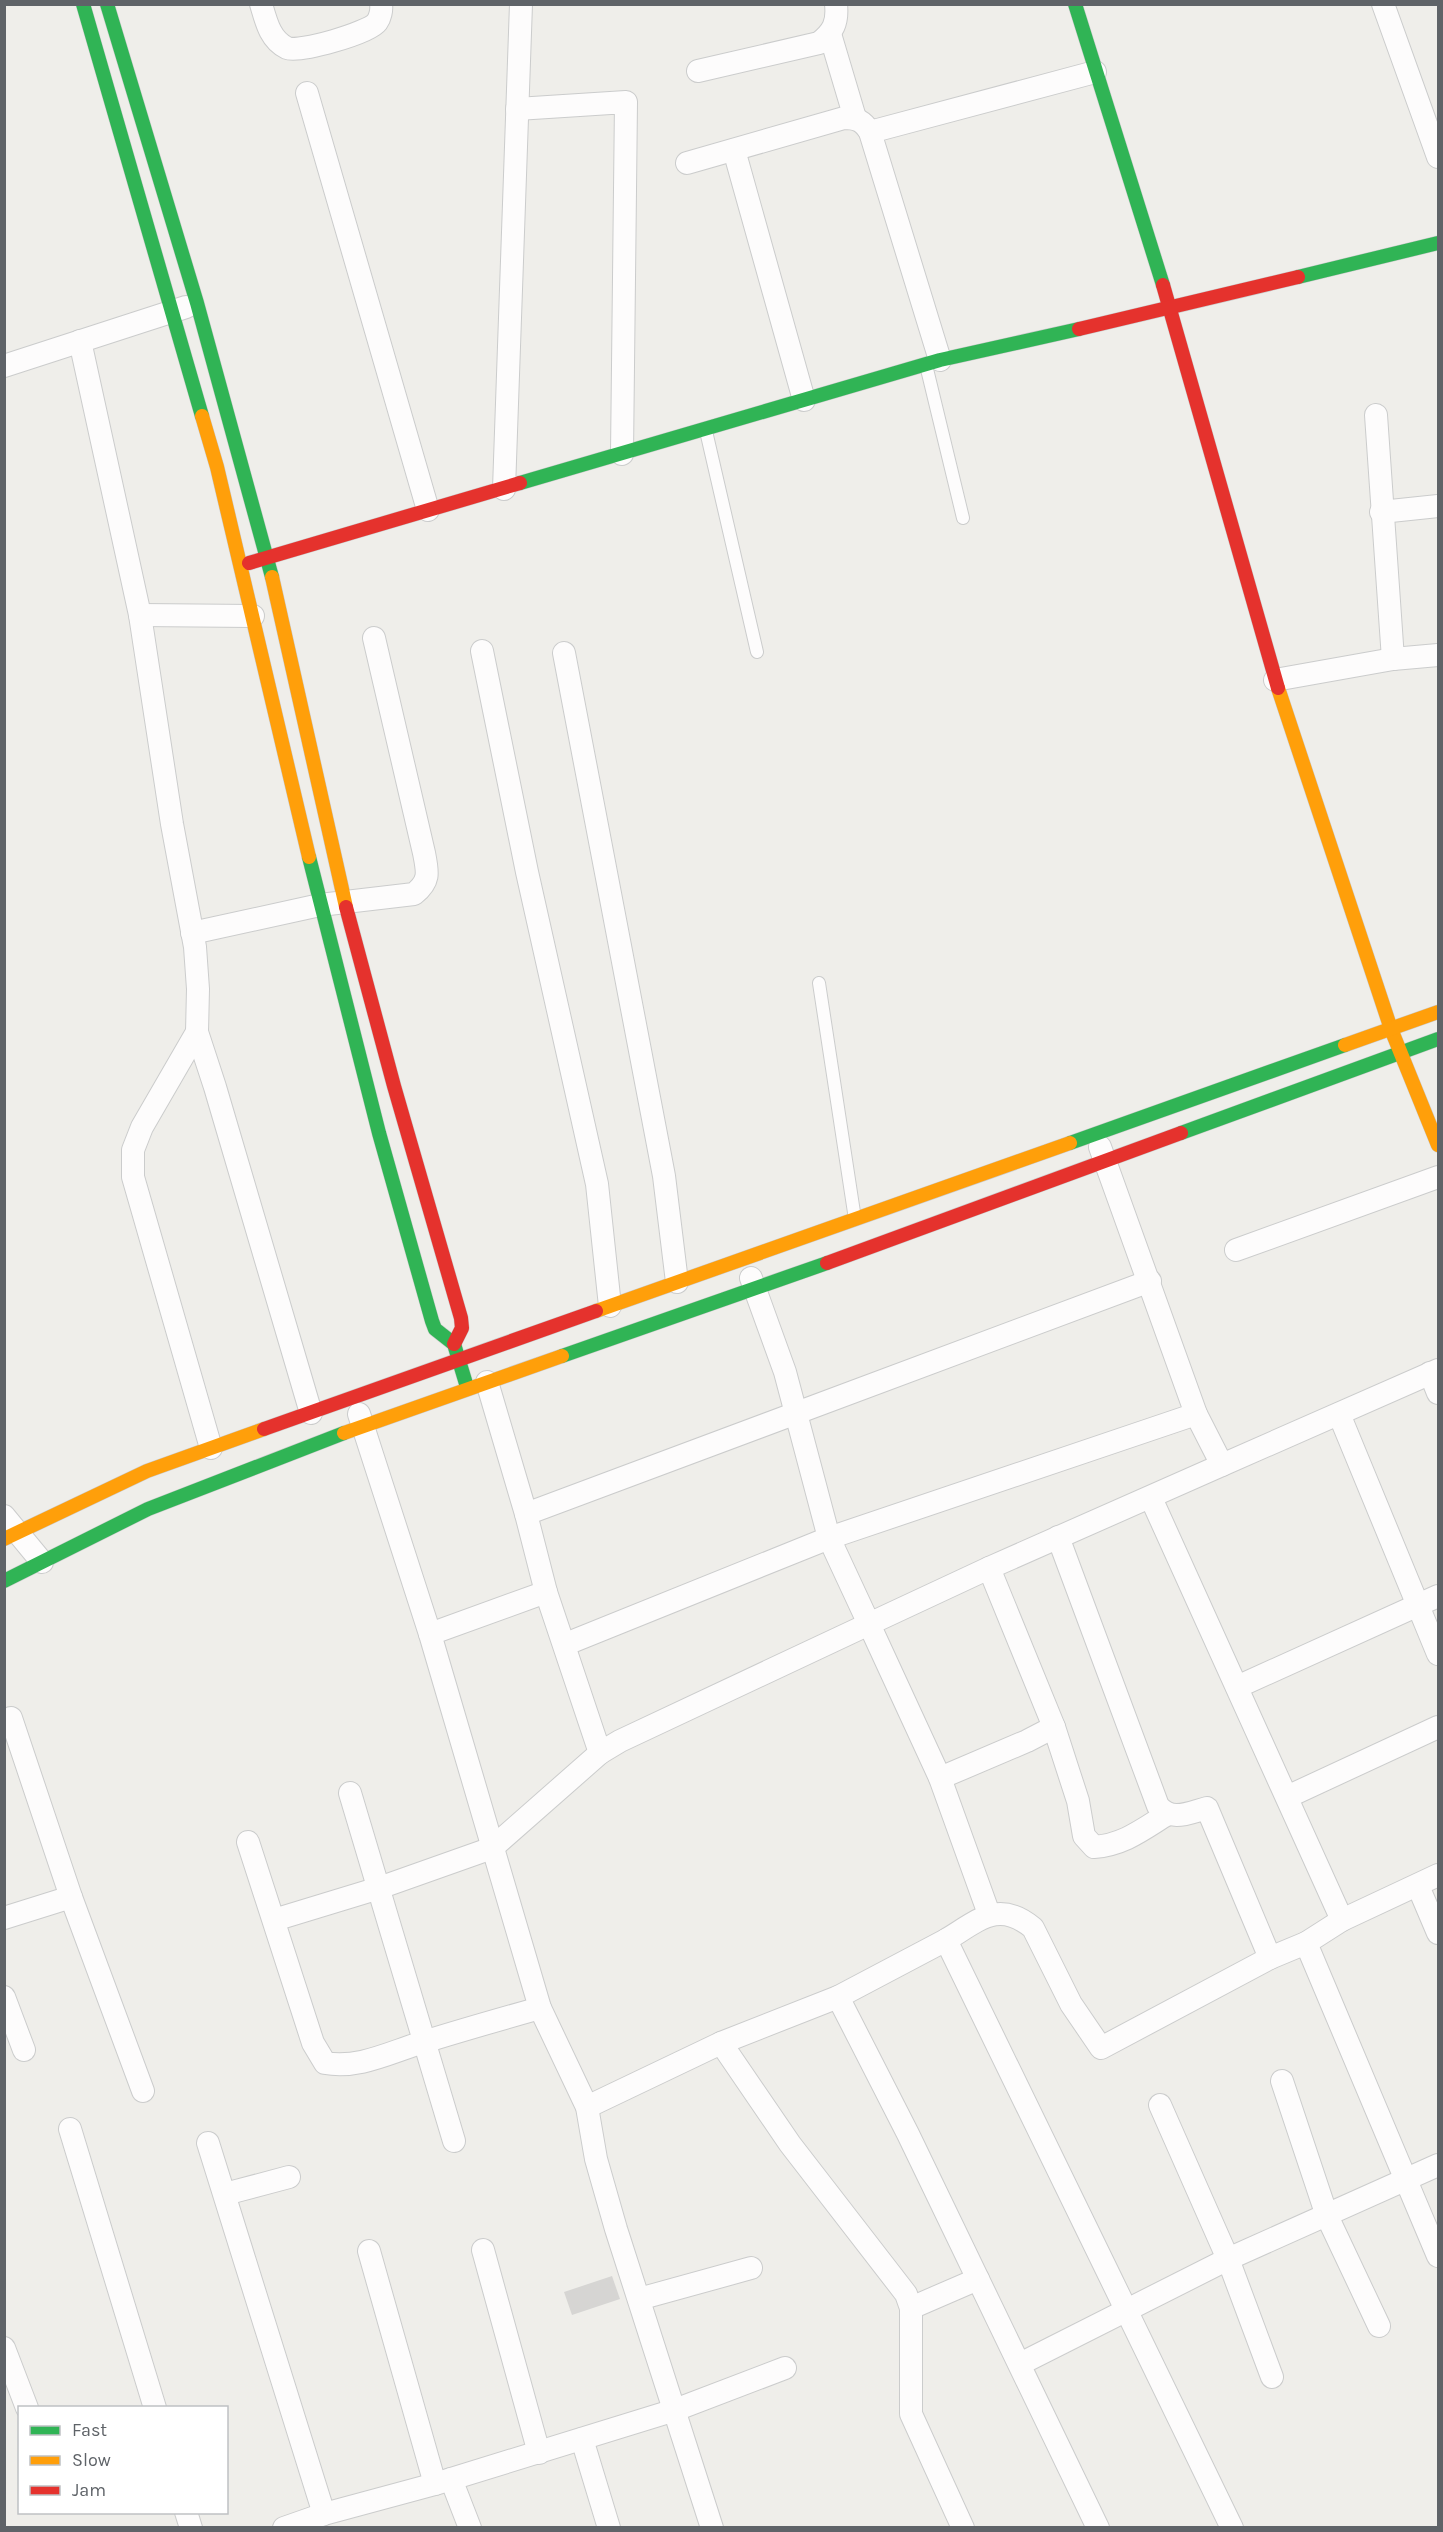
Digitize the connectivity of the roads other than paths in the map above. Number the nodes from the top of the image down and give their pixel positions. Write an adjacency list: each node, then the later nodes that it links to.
1 (83, 4): 21 (street)
2 (108, 4): 19 (street)
3 (261, 4): 4 (street)
4 (381, 4)
5 (521, 4): 13 (street)
6 (836, 4): 9 (street)
7 (1383, 4): 16 (street)
8 (1082, 6): 11 (street)
9 (830, 34): 10 (street); 14 (street)
10 (698, 71)
11 (1095, 72): 14 (street); 20 (street)
12 (307, 93): 31 (street)
13 (517, 109): 28 (street); 29 (street)
14 (862, 125): 15 (street); 23 (street)
15 (734, 150): 17 (street); 25 (street)
16 (1438, 157)
17 (687, 163)
18 (1438, 243): 20 (street)
19 (197, 303): 21 (street); 34 (street)
20 (1170, 309): 23 (street); 44 (street)
21 (173, 311): 22 (street); 35 (street)
22 (80, 341): 24 (street); 36 (street)
23 (933, 362): 25 (street); 33 (lane)
24 (4, 366)
25 (804, 400): 27 (street)
26 (1376, 416): 32 (street)
27 (705, 429): 28 (street); 40 (lane)
28 (622, 454): 29 (street)
29 (504, 489): 31 (street)
30 (1438, 506): 32 (street)
31 (428, 510): 34 (street)
32 (1381, 512): 43 (street)
33 (963, 518)
34 (268, 557): 35 (street); 45 (street)
35 (241, 565): 37 (street)
36 (140, 615): 37 (street); 47 (street)
37 (253, 616): 46 (street)
38 (374, 638): 45 (street)
39 (482, 651): 64 (street)
40 (757, 652)
41 (564, 653): 62 (street)
42 (1438, 655): 43 (street)
43 (1393, 659): 44 (street)
44 (1275, 680): 50 (street)
45 (345, 902): 46 (street); 65 (street)
46 (320, 906): 47 (street); 65 (street)
47 (192, 933): 51 (street)
48 (819, 983): 58 (lane)
49 (1438, 1012): 50 (street)
50 (1391, 1029): 53 (street); 54 (street)
51 (197, 1032): 71 (street); 75 (street)
52 (1438, 1039): 53 (street)
53 (1400, 1053): 55 (street); 56 (street)
54 (1095, 1134): 56 (street); 58 (street)
55 (1438, 1145)
56 (1105, 1160): 58 (street); 61 (street)
57 (1438, 1177): 59 (street)
58 (858, 1234): 60 (street); 63 (street)
59 (1236, 1250)
60 (744, 1258): 62 (street); 63 (street)
61 (1150, 1281): 70 (street); 72 (street)
62 (678, 1282): 64 (street)
63 (755, 1289): 68 (street); 70 (street)
64 (610, 1306): 66 (street)
65 (454, 1344): 66 (street)
66 (459, 1362): 68 (street); 69 (street)
67 (1436, 1379): 73 (street)
68 (477, 1385): 74 (street); 78 (street)
69 (354, 1398): 71 (street); 74 (street)
70 (795, 1412): 78 (street); 81 (street)
71 (310, 1413): 75 (street)
72 (1196, 1414): 76 (street); 81 (street)
73 (1339, 1414): 76 (street); 86 (street)
74 (363, 1426): 82 (street); 88 (street)
75 (211, 1448): 79 (street)
76 (1222, 1465): 77 (street)
77 (1151, 1498): 80 (street); 91 (street)
78 (526, 1514): 85 (street)
79 (9, 1529): 82 (street)
80 (1058, 1537): 83 (street); 99 (street)
81 (829, 1538): 87 (street); 89 (street)
82 (42, 1562): 84 (street)
83 (989, 1568): 87 (street); 93 (street)
84 (4, 1581)
85 (546, 1592): 88 (street); 89 (street)
86 (1429, 1601): 90 (street); 91 (street)
87 (869, 1624): 95 (street); 96 (street)
88 (430, 1634): 101 (street)
89 (566, 1644): 95 (street)
90 (1438, 1654)
91 (1237, 1687): 98 (street)
92 (10, 1718): 105 (street)
93 (1054, 1727): 96 (street); 99 (street)
94 (1438, 1727): 98 (street)
95 (600, 1753): 101 (street)
96 (940, 1778): 106 (street)
97 (350, 1793): 104 (street)
98 (1287, 1797): 109 (street)
99 (1166, 1815): 113 (street)
100 (248, 1842): 108 (street)
101 (492, 1848): 104 (street); 116 (street)
102 (1438, 1875): 103 (street)
103 (1418, 1886): 109 (street); 110 (street)
104 (379, 1888): 108 (street); 117 (street)
105 (71, 1897): 107 (street); 121 (street)
106 (989, 1914): 111 (street); 113 (street)
107 (4, 1918)
108 (274, 1920): 117 (street)
109 (1342, 1920): 112 (street)
110 (1438, 1933)
111 (946, 1941): 115 (street); 140 (street)
112 (1306, 1942): 113 (street); 129 (street)
113 (1270, 1958)
114 (4, 1997): 119 (street)
115 (838, 1997): 118 (street); 137 (street)
116 (540, 2008): 117 (street); 123 (street)
117 (424, 2042): 125 (street)
118 (721, 2043): 123 (street); 139 (street)
119 (24, 2050)
120 (1282, 2081): 131 (street)
121 (143, 2091)
122 (1160, 2105): 135 (street)
123 (586, 2107): 138 (street)
124 (70, 2129): 147 (street)
125 (454, 2141)
126 (208, 2143): 130 (street)
127 (1438, 2165): 129 (street)
128 (289, 2177): 130 (street)
129 (1406, 2179): 131 (street); 134 (street)
130 (225, 2194): 152 (street)
131 (1327, 2216): 135 (street); 141 (street)
132 (483, 2250): 150 (street)
133 (369, 2251): 151 (street)
134 (1438, 2256)
135 (1228, 2259): 140 (street); 145 (street)
136 (751, 2268): 138 (street)
137 (978, 2278): 139 (street); 143 (street)
138 (639, 2299): 148 (street)
139 (911, 2308): 157 (street)
140 (1126, 2311): 143 (street); 159 (street)
141 (1379, 2326)
142 (4, 2348): 146 (street)
143 (1020, 2364): 158 (street)
144 (785, 2368): 148 (street)
145 (1272, 2377)
146 (26, 2406)
147 (153, 2406)
148 (675, 2410): 149 (street); 156 (street)
149 (582, 2439): 150 (street); 155 (street)
150 (539, 2453): 151 (street)
151 (443, 2482): 152 (street); 154 (street)
152 (324, 2514): 153 (street)
153 (284, 2528)
154 (470, 2528)
155 (609, 2528)
156 (712, 2528)
157 (963, 2528)
158 (1098, 2528)
159 (1232, 2528)

